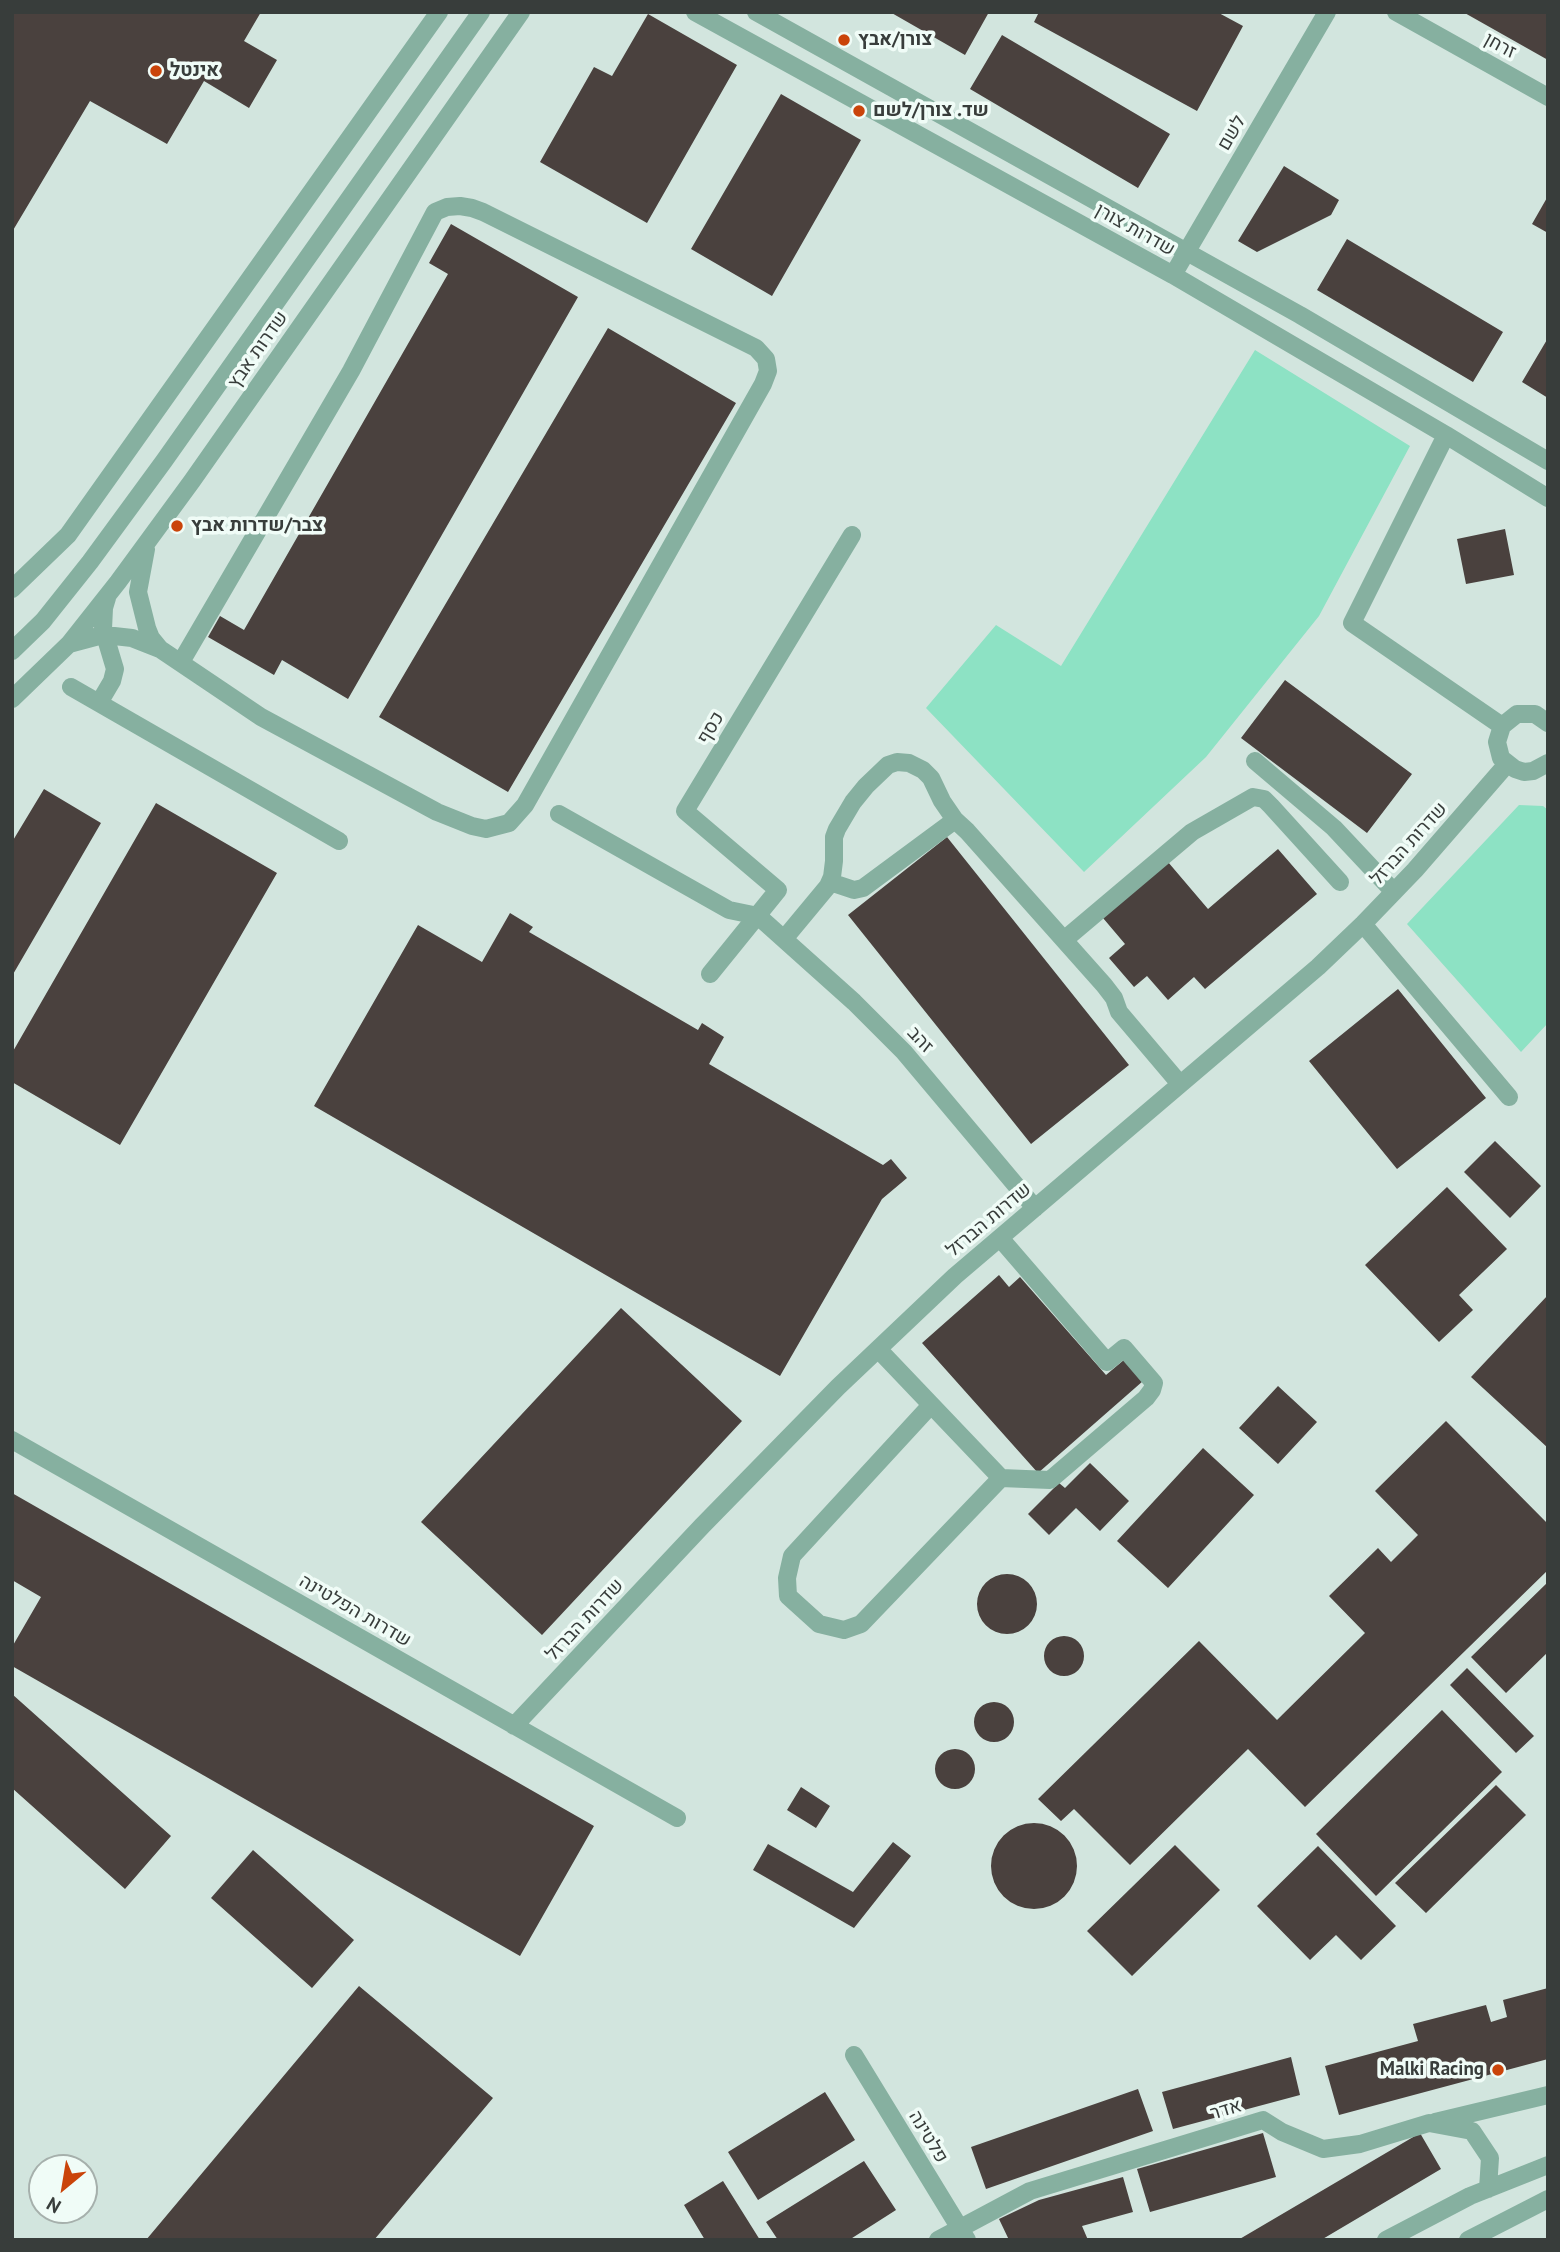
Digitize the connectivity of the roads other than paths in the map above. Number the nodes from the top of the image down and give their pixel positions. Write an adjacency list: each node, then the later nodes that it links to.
1 (439, 12): 16 (street)
2 (481, 12): 21 (street, שדרות אבץ)
3 (521, 12): 15 (street, שדרות אבץ)
4 (695, 12): 10 (street, שדרות צורן)
5 (756, 12): 9 (street, שדרות צורן)
6 (1327, 12): 9 (street, לשם)
7 (1396, 12): 8 (street, זרחן)
8 (1548, 97)
9 (1186, 251): 10 (street, לשם); 12 (street, שדרות צורן)
10 (1173, 275): 11 (street, שדרות צורן)
11 (1446, 435): 13 (street, שדרות צורן); 28 (street)
12 (1548, 461)
13 (1548, 498)
14 (852, 535): 38 (street, כסף)
15 (148, 540): 17 (street, שדרות אבץ); 20 (street)
16 (12, 589)
17 (109, 594): 18 (street); 19 (street, שדרות אבץ)
18 (105, 636): 19 (street); 20 (street); 22 (street)
19 (77, 642): 22 (street); 25 (street, שדרות אבץ)
20 (160, 649): 23 (street)
21 (12, 651)
22 (112, 657): 26 (street)
23 (181, 662): 23 (street)
24 (71, 687): 26 (street)
25 (12, 699)
26 (99, 703): 34 (street)
27 (1546, 717): 28 (street)
28 (1502, 726): 30 (street)
29 (1255, 761): 37 (street)
30 (1507, 764): 31 (street); 37 (street, שדרות הברזל)
31 (1546, 767)
32 (559, 814): 38 (street)
33 (955, 820): 35 (street); 35 (street); 41 (street)
34 (340, 841)
35 (830, 882): 40 (street)
36 (1340, 882): 41 (street)
37 (1394, 892): 39 (street, שדרות הברזל)
38 (758, 916): 40 (street, זהב); 42 (street)
39 (1363, 924): 43 (street, שדרות הברזל); 44 (street)
40 (784, 939): 45 (street, זהב)
41 (1064, 940): 43 (street)
42 (710, 974)
43 (1180, 1084): 45 (street, שדרות הברזל)
44 (1509, 1097)
45 (1035, 1208): 46 (street, שדרות הברזל)
46 (1000, 1237): 47 (street, שדרות הברזל); 50 (street)
47 (878, 1349): 48 (street); 51 (street, שדרות הברזל)
48 (931, 1405): 50 (street); 50 (street)
49 (12, 1440): 51 (street, שדרות הפלטינה)
50 (1001, 1478)
51 (514, 1726): 52 (street, שדרות הפלטינה)
52 (677, 1818)
53 (854, 2055): 59 (street, פלטינה)
54 (1548, 2095): 55 (street)
55 (1429, 2123): 57 (street, אדר); 59 (street, אדר)
56 (1548, 2165): 57 (street)
57 (1488, 2189): 61 (street)
58 (1548, 2199): 62 (street)
59 (964, 2234): 60 (street, אדר)
60 (939, 2240)
61 (1386, 2240)
62 (1468, 2240)

